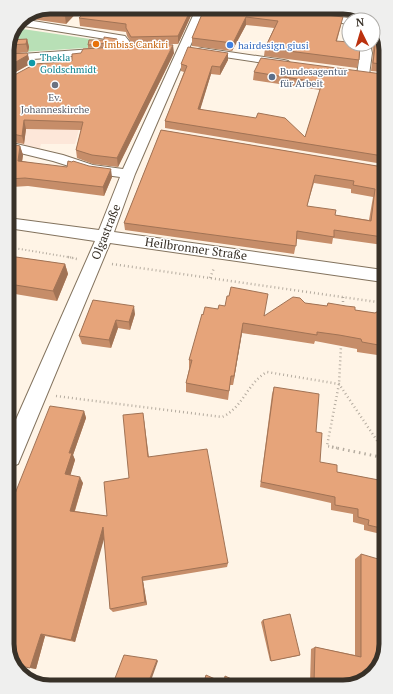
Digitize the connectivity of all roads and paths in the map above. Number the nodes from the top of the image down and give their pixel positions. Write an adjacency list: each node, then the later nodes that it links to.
1 (198, 14): 7 (street, Olgastraße)
2 (314, 17): 4 (street)
3 (79, 18): 6 (street)
4 (341, 20)
5 (27, 23): 6 (street)
6 (68, 30): 9 (street)
7 (177, 48): 13 (street); 19 (street, Olgastraße)
8 (140, 49): 9 (street)
9 (127, 50): 11 (street)
10 (366, 52): 16 (street)
11 (41, 56): 12 (street); 14 (street)
12 (14, 58)
13 (296, 65)
14 (35, 68)
15 (348, 72): 16 (street)
16 (363, 75): 17 (street)
17 (376, 76)
18 (14, 147): 19 (street)
19 (128, 174): 21 (street, Olgastraße)
20 (14, 224): 21 (street, Heilbronner Straße)
21 (104, 236): 23 (street, Olgastraße); 24 (street, Heilbronner Straße)
22 (14, 248): 23 (path)
23 (94, 262): 25 (path); 30 (street, Olgastraße)
24 (379, 275)
25 (343, 297): 26 (path); 27 (path)
26 (379, 302)
27 (343, 309)
28 (341, 346): 29 (path)
29 (339, 384): 30 (path); 31 (path); 33 (path)
30 (37, 393): 32 (street, Olgastraße)
31 (379, 443)
32 (14, 448)
33 (379, 457)

